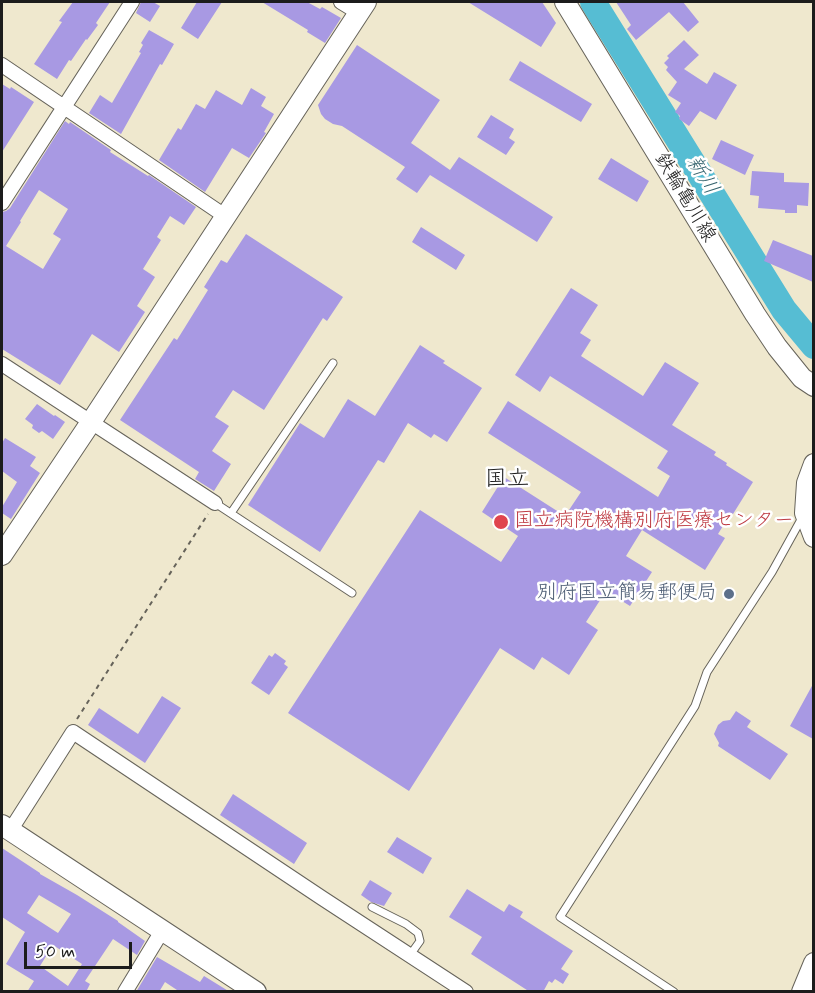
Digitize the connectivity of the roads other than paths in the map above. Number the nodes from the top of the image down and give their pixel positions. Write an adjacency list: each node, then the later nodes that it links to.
1 (132, 2): 6 (street)
2 (341, 2): 4 (street)
3 (565, 2): 11 (street, 鉄輪亀川線)
4 (362, 7): 8 (street)
5 (2, 65): 6 (street)
6 (64, 107): 7 (street); 8 (street)
7 (2, 202)
8 (225, 216): 12 (street)
9 (333, 363): 15 (lane)
10 (2, 364): 12 (street)
11 (813, 387)
12 (91, 422): 14 (street); 18 (street)
13 (813, 464): 16 (street)
14 (215, 502): 15 (lane)
15 (231, 513): 19 (lane)
16 (804, 513): 17 (street); 28 (lane)
17 (813, 537)
18 (2, 555)
19 (352, 593)
20 (5, 830): 22 (street); 23 (street)
21 (372, 907): 23 (lane)
22 (162, 931): 25 (street); 26 (street)
23 (410, 955): 27 (street)
24 (813, 963): 29 (street)
25 (251, 990)
26 (125, 992)
27 (466, 992)
28 (674, 992)
29 (802, 992)

